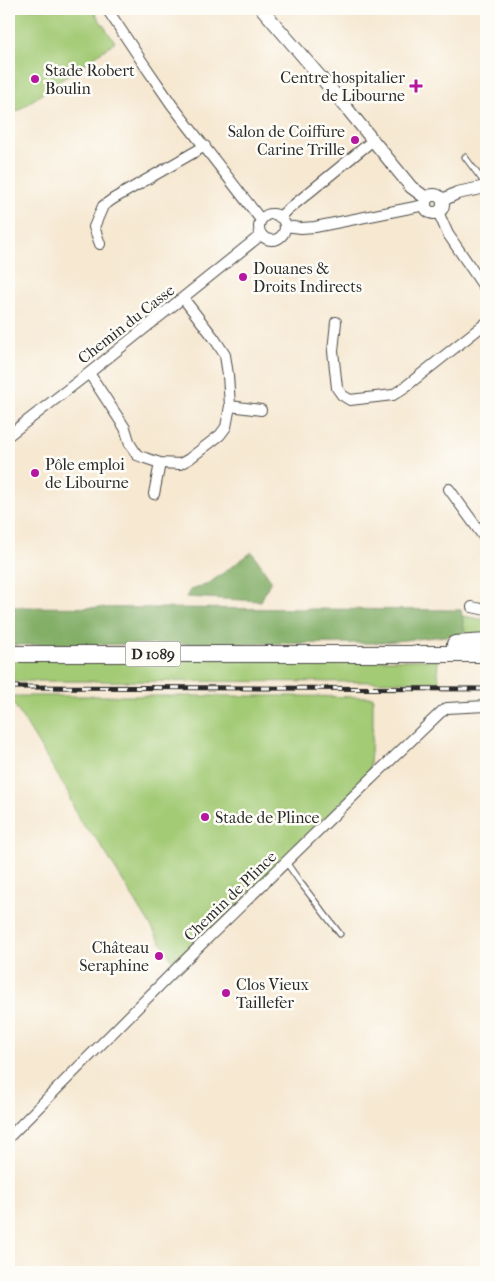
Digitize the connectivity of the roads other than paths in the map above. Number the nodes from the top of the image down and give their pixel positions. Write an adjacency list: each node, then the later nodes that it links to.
1 (107, 9): 4 (street)
2 (262, 9): 3 (street)
3 (372, 141): 8 (street); 11 (street)
4 (206, 146): 10 (street); 13 (street)
5 (465, 157): 6 (lane)
6 (486, 186): 7 (street)
7 (442, 200): 8 (street); 9 (street)
8 (425, 202): 9 (street); 11 (street)
9 (438, 212): 14 (street)
10 (261, 220): 11 (street); 12 (street)
11 (282, 221): 12 (street)
12 (261, 235): 15 (street, Chemin du Casse)
13 (100, 244)
14 (486, 290)
15 (184, 298): 18 (street, Chemin du Casse); 19 (street)
16 (336, 322): 17 (street)
17 (486, 323)
18 (88, 374): 21 (street, Chemin du Casse); 22 (street)
19 (230, 406): 20 (street); 22 (street)
20 (261, 410)
21 (9, 435)
22 (160, 463): 24 (street)
23 (449, 489): 25 (street)
24 (154, 494)
25 (486, 540)
26 (472, 607): 27 (street)
27 (486, 610)
28 (486, 642): 30 (main road, D 1089)
29 (9, 654): 30 (main road, D 1089)
30 (326, 654): 31 (main road, D 1089)
31 (486, 654)
32 (486, 706): 33 (street, Chemin de Plince)
33 (286, 862): 34 (lane); 35 (street, Chemin de Plince)
34 (340, 934)
35 (9, 1137)

